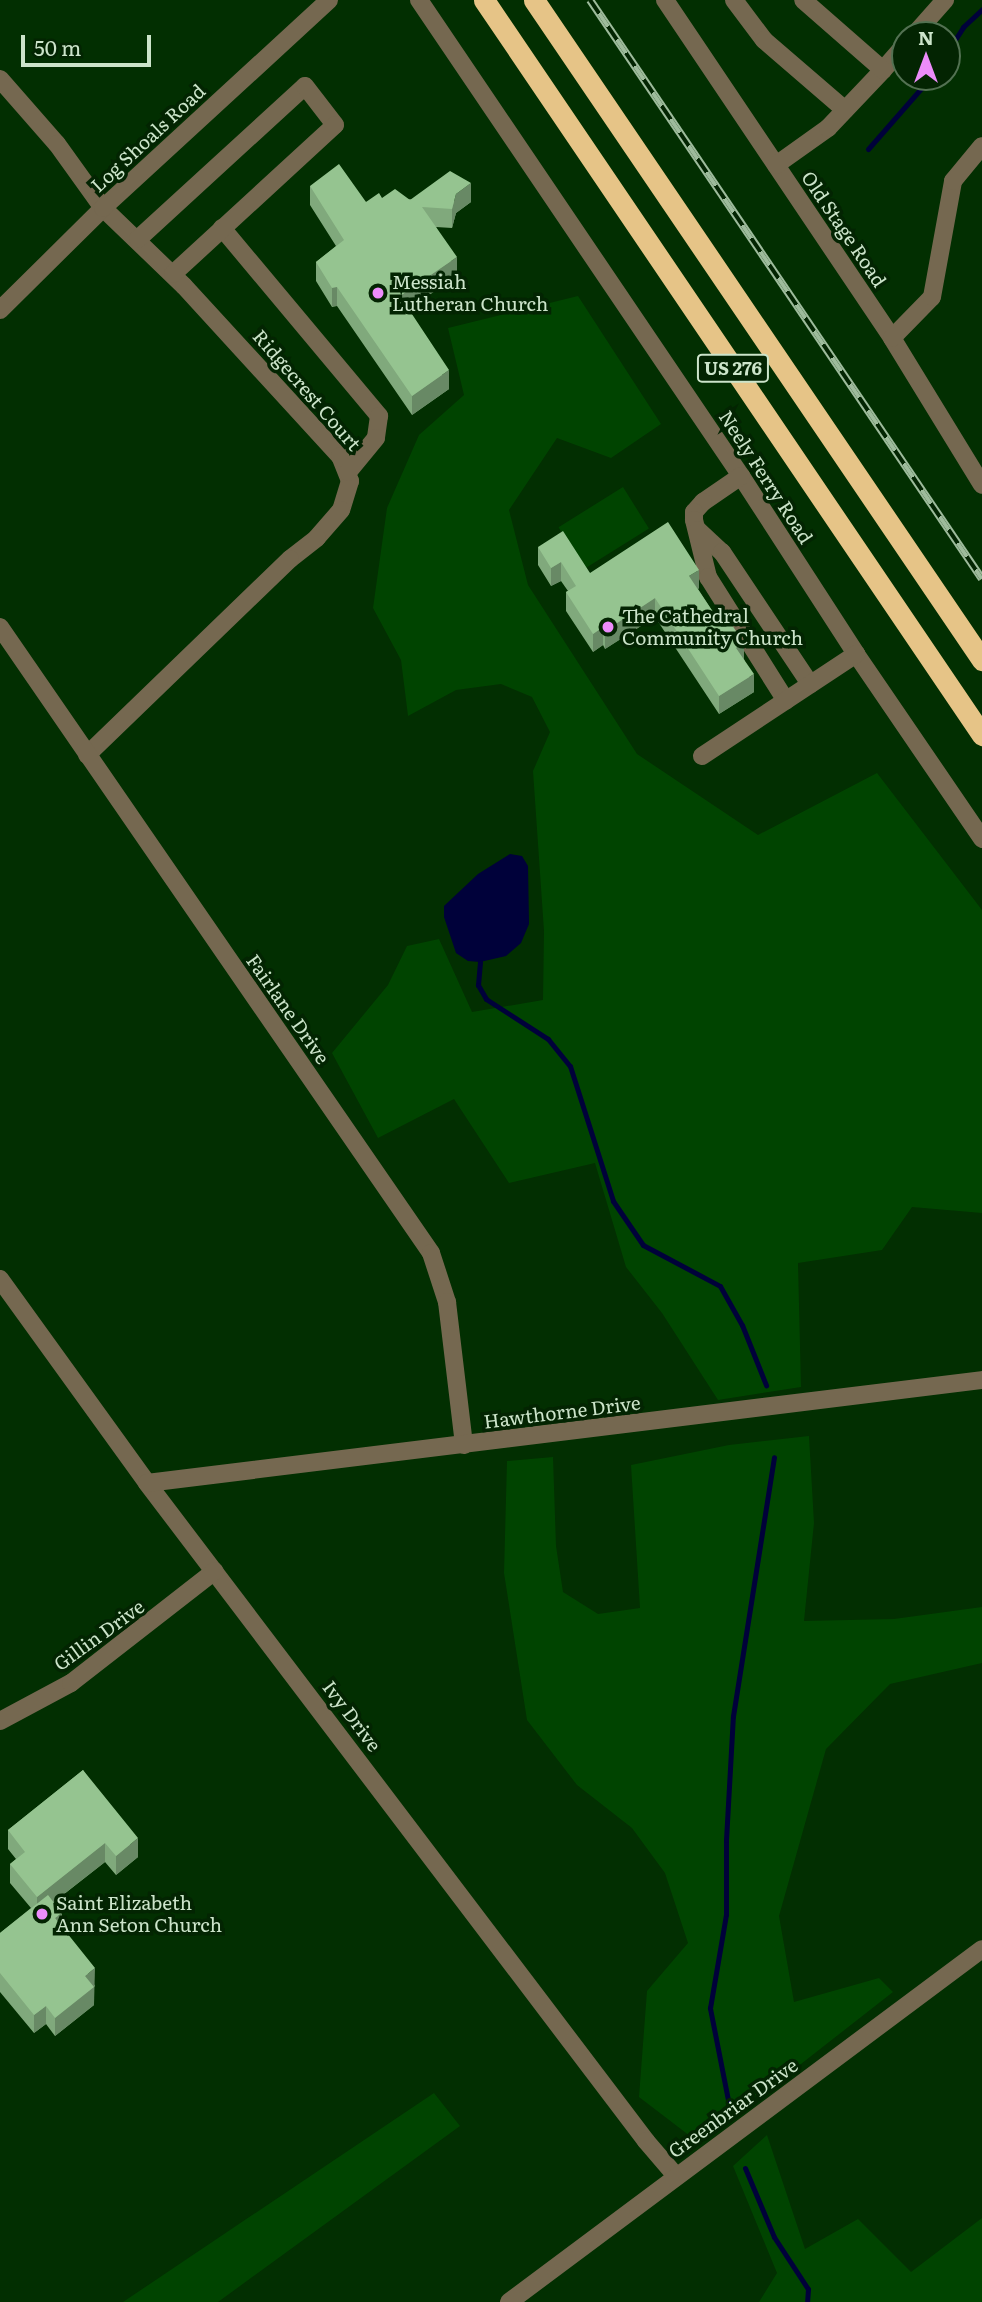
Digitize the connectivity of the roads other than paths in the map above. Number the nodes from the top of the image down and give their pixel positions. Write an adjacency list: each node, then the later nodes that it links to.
1 (329, 0): 16 (street, Log Shoals Road)
2 (419, 0): 23 (street, Neely Ferry Road)
3 (484, 0): 31 (highway, US 276)
4 (534, 0): 28 (highway, US 276)
5 (665, 0): 15 (street, Old Stage Road)
6 (734, 0): 13 (street)
7 (803, 0): 11 (street)
8 (945, 0): 9 (street)
9 (926, 21)
10 (891, 61): 11 (street)
11 (883, 70): 13 (street)
12 (0, 79): 16 (street, Ridgecrest Court)
13 (845, 110): 15 (street)
14 (982, 146): 21 (street)
15 (776, 165): 21 (street, Old Stage Road)
16 (103, 208): 18 (street, Ridgecrest Court); 20 (street, Log Shoals Road)
17 (222, 228): 18 (street); 19 (street); 22 (street)
18 (138, 239): 19 (street, Ridgecrest Court)
19 (173, 274): 22 (street, Ridgecrest Court)
20 (0, 310)
21 (892, 338): 24 (street, Old Stage Road)
22 (348, 472): 32 (street, Ridgecrest Court)
23 (741, 476): 25 (street); 27 (street, Neely Ferry Road)
24 (982, 485)
25 (698, 530): 29 (street); 30 (street)
26 (0, 627): 32 (street, Fairlane Drive)
27 (856, 654): 29 (street); 34 (street, Neely Ferry Road)
28 (982, 660)
29 (810, 684): 30 (street)
30 (786, 701): 33 (street)
31 (982, 735)
32 (87, 755): 37 (street, Fairlane Drive)
33 (702, 756)
34 (982, 839)
35 (0, 1279): 38 (street, Ivy Drive)
36 (982, 1380): 37 (street, Hawthorne Drive)
37 (464, 1445): 38 (street, Hawthorne Drive)
38 (147, 1483): 39 (street, Ivy Drive)
39 (215, 1571): 40 (street, Gillin Drive); 42 (street, Ivy Drive)
40 (0, 1721)
41 (982, 1949): 42 (street, Greenbriar Drive)
42 (676, 2176): 43 (street, Greenbriar Drive)
43 (509, 2302)

